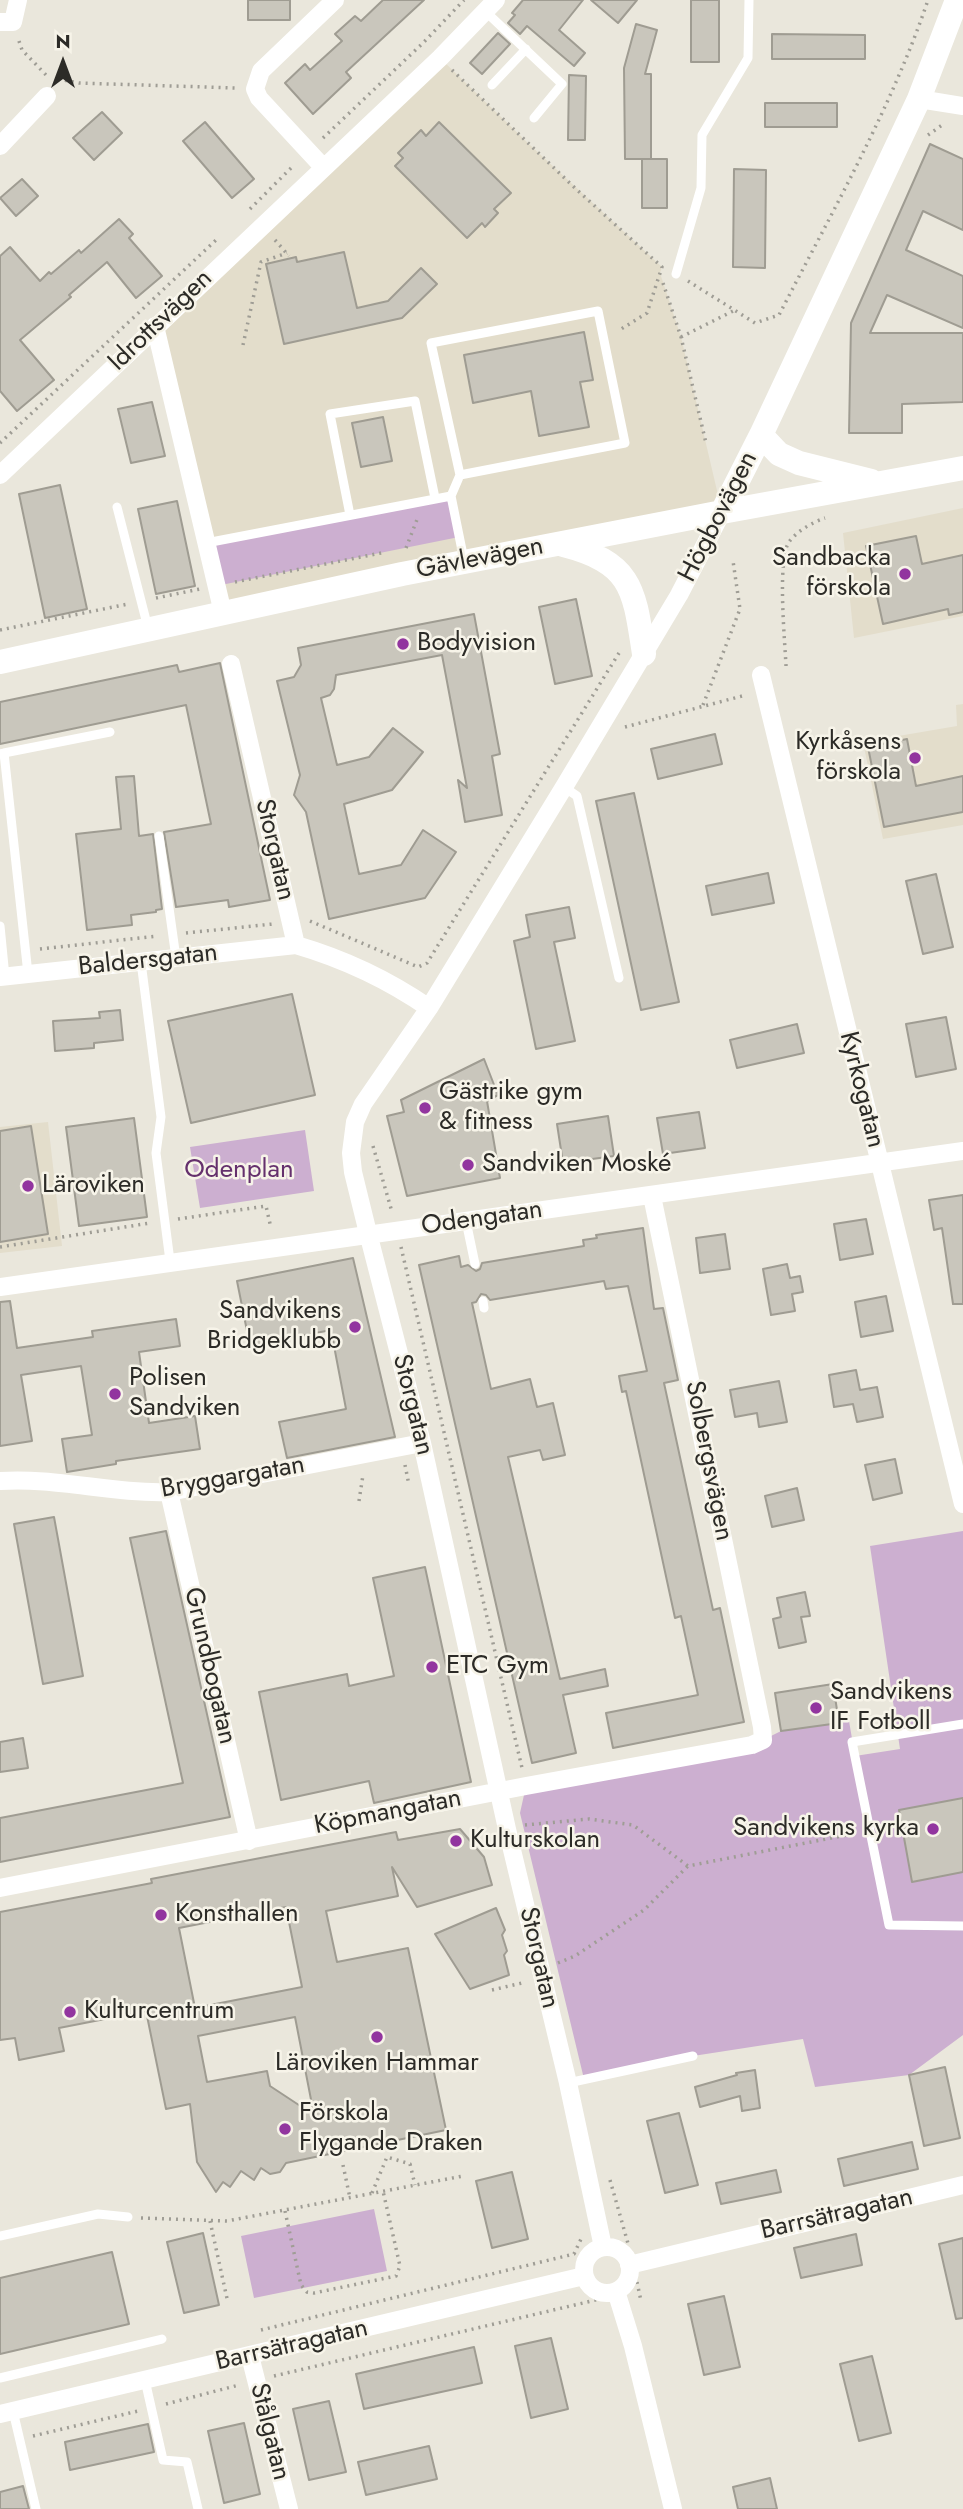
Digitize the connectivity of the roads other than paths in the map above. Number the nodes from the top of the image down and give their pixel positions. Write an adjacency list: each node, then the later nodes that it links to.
1 (18, 0): 6 (street)
2 (749, 0): 15 (lane)
3 (957, 0): 10 (main road, Högbovägen)
4 (328, 3): 14 (street)
5 (491, 6): 7 (lane); 14 (street, Idrottsvägen)
6 (7, 22)
7 (526, 49): 8 (lane); 12 (lane)
8 (492, 85)
9 (47, 96): 13 (street)
10 (919, 99): 11 (street); 17 (main road, Högbovägen)
11 (963, 106)
12 (534, 118)
13 (0, 146)
14 (323, 167): 16 (street, Idrottsvägen)
15 (676, 274)
16 (155, 326): 19 (street, Idrottsvägen); 27 (street)
17 (761, 435): 21 (main road); 25 (main road, Högbovägen)
18 (963, 468): 21 (main road, Gävlevägen)
19 (0, 475)
20 (460, 475): 20 (lane); 22 (lane)
21 (881, 483): 25 (main road, Gävlevägen)
22 (451, 496): 23 (lane); 29 (lane)
23 (435, 498): 26 (lane); 26 (lane)
24 (117, 507): 31 (lane)
25 (722, 512): 28 (main road, Gävlevägen); 32 (street, Högbovägen)
26 (350, 515): 27 (lane)
27 (206, 543): 30 (street)
28 (558, 544): 29 (main road, Gävlevägen); 32 (main road)
29 (464, 562): 30 (main road, Gävlevägen)
30 (223, 613): 31 (main road, Gävlevägen)
31 (149, 629): 33 (main road, Gävlevägen)
32 (632, 653): 38 (street, Högbovägen)
33 (0, 662)
34 (231, 664): 41 (street, Storgatan)
35 (763, 684): 49 (street, Kyrkogatan)
36 (110, 732): 37 (lane)
37 (2, 753): 44 (lane)
38 (564, 787): 46 (lane); 47 (street, Högbovägen)
39 (159, 836): 42 (lane)
40 (0, 926): 45 (lane)
41 (296, 945): 42 (street, Baldersgatan); 47 (street)
42 (176, 958): 43 (street, Baldersgatan)
43 (141, 962): 44 (street, Baldersgatan); 53 (lane)
44 (28, 974): 45 (street, Baldersgatan)
45 (3, 977)
46 (619, 978)
47 (429, 1007): 52 (street, Storgatan)
48 (963, 1151): 49 (street, Odengatan)
49 (879, 1163): 50 (street, Odengatan); 59 (street, Kyrkogatan)
50 (652, 1196): 51 (street, Odengatan); 61 (street, Solbergsvägen)
51 (466, 1221): 52 (street, Odengatan); 54 (lane)
52 (368, 1234): 53 (street, Odengatan); 56 (street, Storgatan)
53 (170, 1261): 55 (street, Odengatan)
54 (475, 1264)
55 (0, 1287)
56 (422, 1443): 58 (street, Bryggargatan); 62 (street, Storgatan)
57 (0, 1481): 58 (street, Bryggargatan)
58 (169, 1492): 63 (street, Grundbogatan)
59 (963, 1504)
60 (963, 1724): 65 (lane)
61 (762, 1727): 62 (street, Köpmangatan)
62 (499, 1791): 63 (street, Köpmangatan); 67 (street, Storgatan)
63 (249, 1841): 64 (street, Köpmangatan)
64 (0, 1888)
65 (963, 1926)
66 (693, 2056): 67 (lane)
67 (568, 2083): 71 (street, Storgatan)
68 (963, 2185): 72 (street, Barrsätragatan)
69 (128, 2217): 70 (lane)
70 (0, 2236)
71 (603, 2247): 72 (street); 73 (street)
72 (629, 2265): 74 (street)
73 (584, 2276): 74 (street); 76 (street, Barrsätragatan)
74 (617, 2293): 83 (street)
75 (162, 2339): 77 (lane)
76 (250, 2356): 78 (street, Barrsätragatan); 82 (street, Stålgatan)
77 (0, 2378)
78 (145, 2380): 79 (street, Barrsätragatan); 81 (lane)
79 (6, 2413): 80 (lane)
80 (36, 2509)
81 (198, 2509)
82 (289, 2509)
83 (673, 2509)

